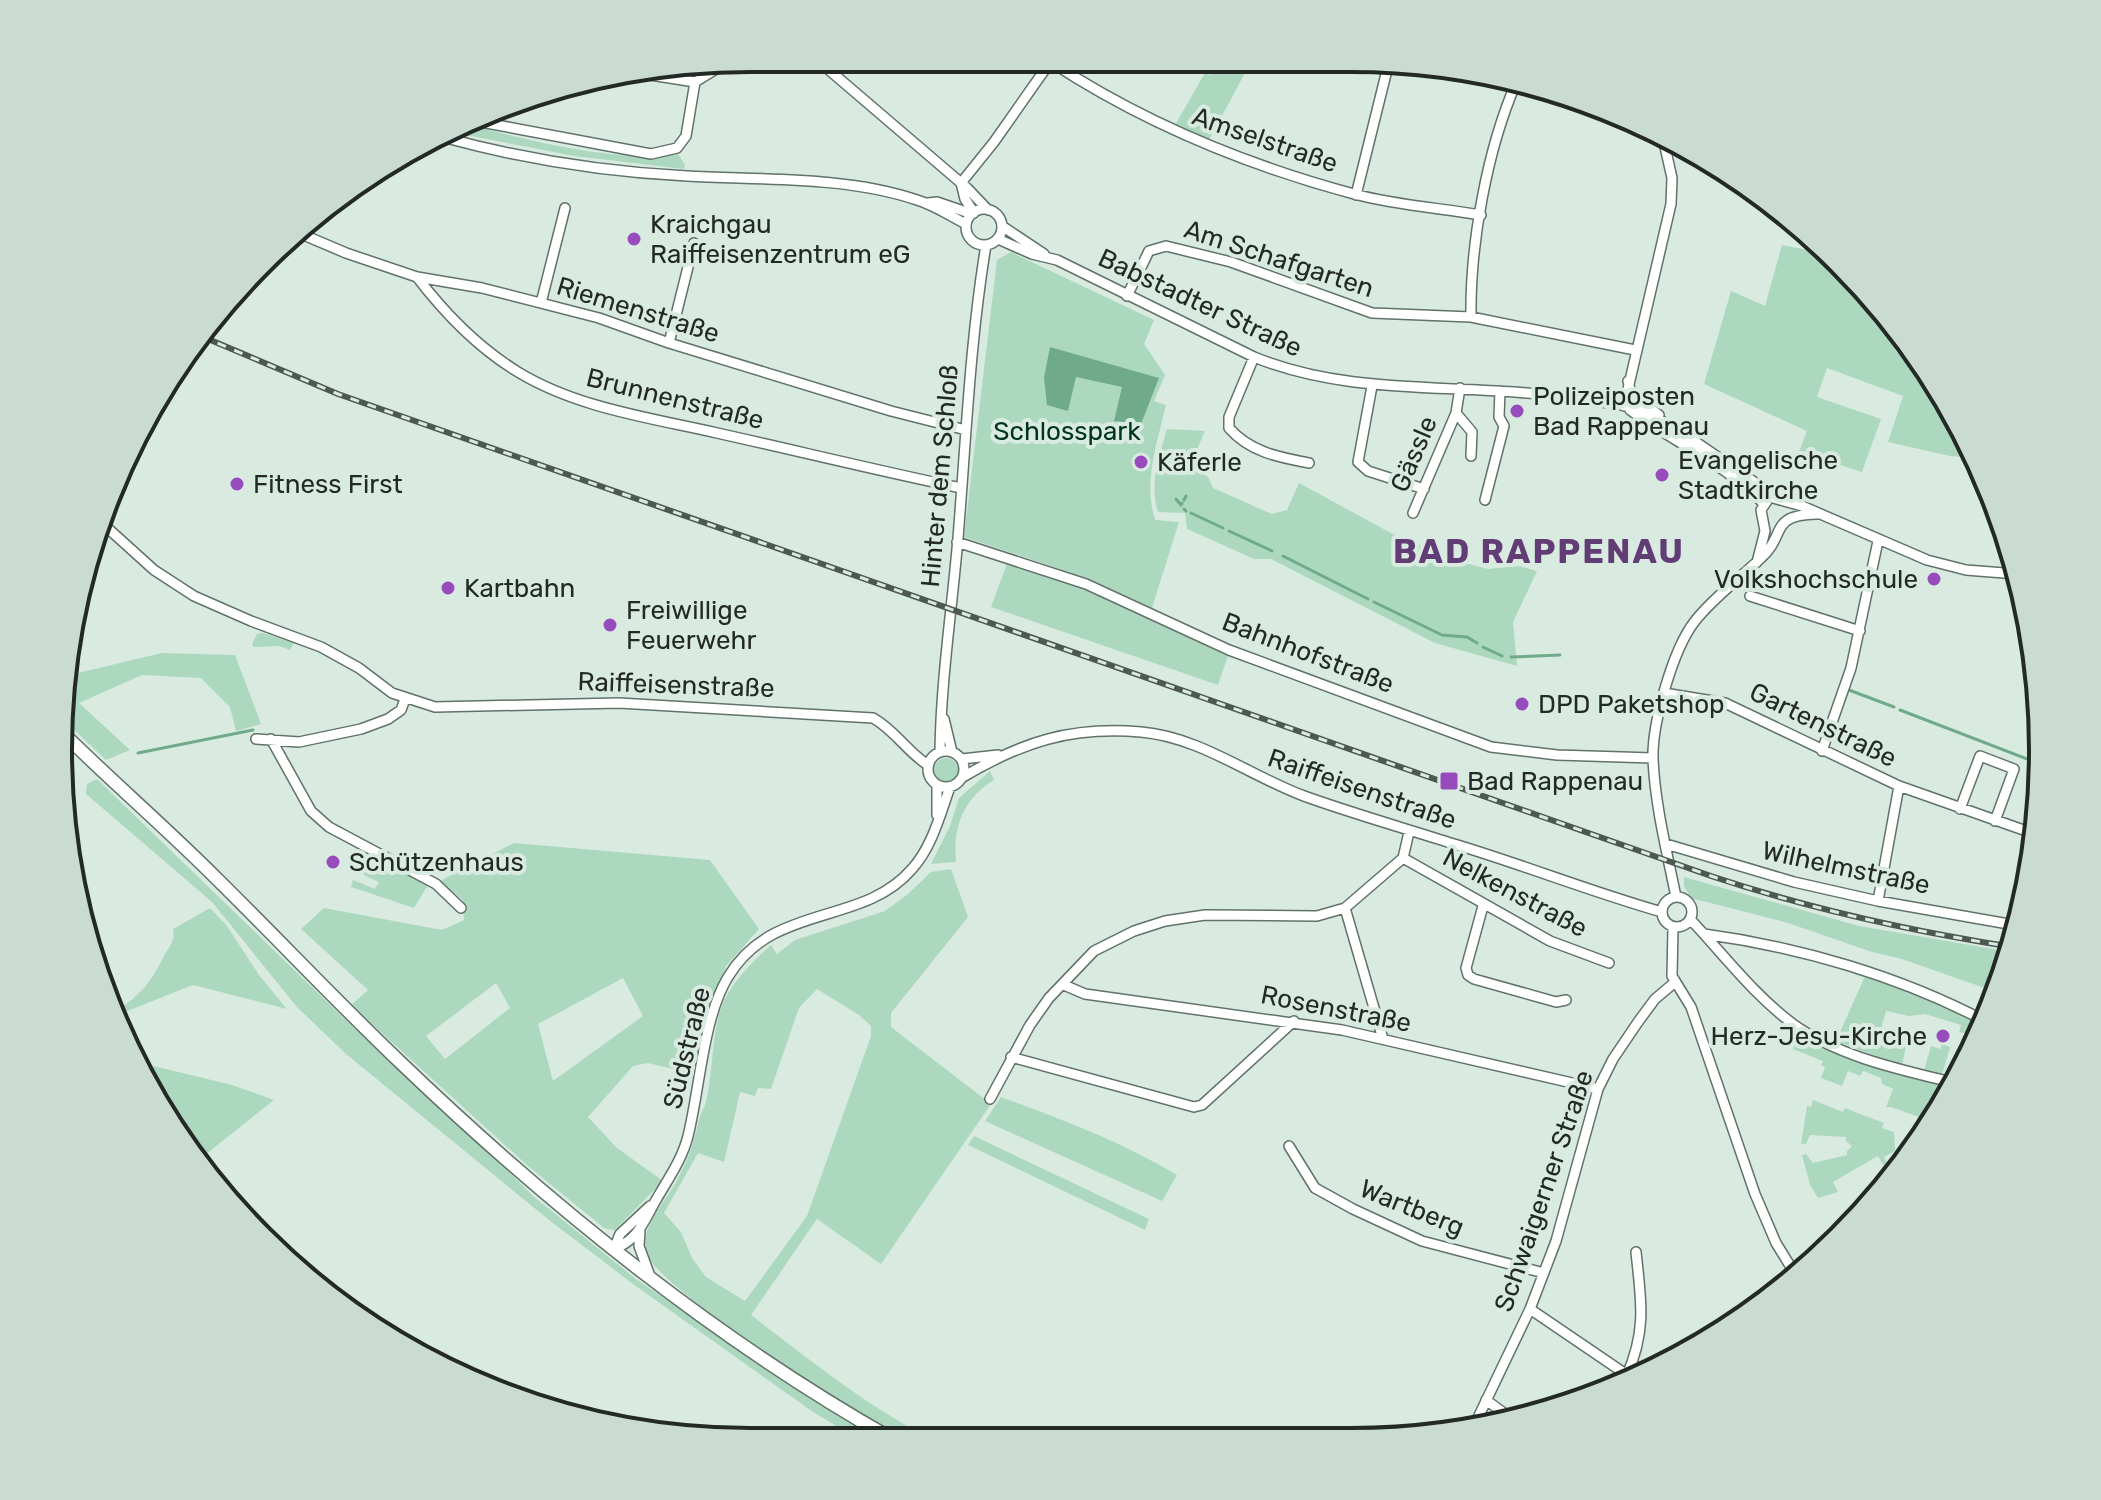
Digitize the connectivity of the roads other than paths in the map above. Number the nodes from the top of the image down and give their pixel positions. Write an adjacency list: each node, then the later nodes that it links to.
1 (831, 72): 12 (street, Babstadter Straße)
2 (1044, 72): 12 (street)
3 (1071, 72): 13 (street, Amselstraße)
4 (710, 73): 7 (street)
5 (1386, 73): 13 (street)
6 (666, 77): 7 (street)
7 (695, 82): 9 (street)
8 (1513, 92): 18 (street)
9 (491, 124)
10 (455, 140): 14 (street)
11 (1666, 150): 31 (street)
12 (961, 183): 16 (street, Babstadter Straße); 17 (street)
13 (1356, 195): 18 (street, Amselstraße)
14 (925, 203): 17 (street); 19 (street)
15 (565, 208): 28 (street)
16 (988, 210): 17 (street); 20 (street, Babstadter Straße)
17 (973, 213): 19 (street)
18 (1481, 215): 29 (street)
19 (966, 224): 24 (street)
20 (1002, 226): 22 (street); 25 (street, Babstadter Straße)
21 (307, 237): 26 (street, Riemenstraße)
22 (998, 239): 24 (street); 25 (street, Babstadter Straße)
23 (694, 243): 30 (street)
24 (986, 245): 39 (street, Hinter dem Schloß)
25 (1046, 256): 27 (street, Babstadter Straße)
26 (417, 277): 28 (street, Riemenstraße); 44 (street, Brunnenstraße)
27 (1127, 296): 29 (street, Am Schafgarten); 32 (street, Babstadter Straße)
28 (541, 303): 30 (street, Riemenstraße)
29 (1471, 317): 31 (street, Am Schafgarten)
30 (669, 343): 39 (street, Riemenstraße)
31 (1635, 350): 33 (street)
32 (1254, 357): 34 (street, Babstadter Straße); 43 (street)
33 (1628, 381): 37 (street); 40 (street)
34 (1372, 386): 35 (street, Babstadter Straße); 45 (street)
35 (1460, 388): 36 (street, Babstadter Straße); 38 (street, Gässle)
36 (1500, 391): 37 (street, Babstadter Straße); 46 (street)
37 (1624, 406): 40 (street); 41 (street)
38 (1456, 413): 42 (street, Gässle); 45 (street, Gässle)
39 (966, 430): 44 (street, Hinter dem Schloß)
40 (1690, 438): 41 (street)
41 (1700, 450): 47 (street)
42 (1471, 456)
43 (1309, 463)
44 (961, 488): 56 (street, Hinter dem Schloß)
45 (1424, 489): 49 (street, Gässle)
46 (1485, 500)
47 (1768, 501): 48 (street); 52 (street)
48 (1786, 503): 50 (street); 51 (street)
49 (1413, 513)
50 (1817, 514): 51 (street); 55 (street)
51 (1789, 519): 53 (street)
52 (1765, 522): 53 (street); 57 (street)
53 (1779, 526): 57 (street)
54 (109, 529): 62 (street, Raiffeisenstraße)
55 (1878, 541): 58 (street); 60 (street)
56 (957, 542): 63 (street, Hinter dem Schloß); 71 (street, Bahnhofstraße)
57 (1757, 562): 61 (street)
58 (2005, 573)
59 (1750, 596): 60 (street)
60 (1860, 631): 68 (street)
61 (1664, 693): 68 (street, Gartenstraße); 71 (street)
62 (405, 699): 65 (street); 73 (street, Raiffeisenstraße)
63 (942, 711): 67 (street, Hinter dem Schloß); 69 (street, Hinter dem Schloß)
64 (256, 739): 65 (street)
65 (271, 739): 88 (street)
66 (72, 742): 109 (main road)
67 (940, 751): 69 (street); 73 (street)
68 (1822, 751): 76 (street, Gartenstraße)
69 (952, 752): 72 (street)
70 (1001, 754): 72 (street, Raiffeisenstraße); 74 (street, Raiffeisenstraße); 82 (street, Raiffeisenstraße)
71 (1653, 758): 83 (street)
72 (962, 759): 74 (street)
73 (928, 765): 75 (street, Raiffeisenstraße)
74 (963, 777): 77 (street, Raiffeisenstraße)
75 (937, 785): 77 (street); 80 (street, Südstraße)
76 (1899, 786): 78 (street, Gartenstraße); 86 (street)
77 (950, 787): 80 (street, Südstraße)
78 (1960, 809): 79 (street, Gartenstraße); 79 (street)
79 (1995, 821): 81 (street, Gartenstraße)
80 (937, 823): 107 (street, Südstraße)
81 (2024, 830)
82 (1409, 832): 84 (street); 90 (street, Raiffeisenstraße)
83 (1666, 844): 85 (street); 86 (street, Wilhelmstraße)
84 (1403, 858): 87 (street, Nelkenstraße); 89 (street)
85 (1676, 897): 90 (street); 91 (street)
86 (1878, 901): 92 (street, Wilhelmstraße)
87 (1483, 906): 95 (street, Nelkenstraße); 98 (street)
88 (461, 908)
89 (1345, 908): 97 (street); 101 (street)
90 (1662, 912): 93 (street)
91 (1690, 919): 93 (street); 94 (street)
92 (2006, 924)
93 (1673, 927): 96 (street)
94 (1704, 934): 99 (street); 103 (street)
95 (1609, 963)
96 (1674, 983): 104 (street, Schwaigerner Straße); 113 (street)
97 (1064, 985): 100 (street, Rosenstraße); 102 (street)
98 (1566, 1000)
99 (1974, 1016)
100 (1294, 1021): 101 (street, Rosenstraße); 102 (street)
101 (1383, 1039): 104 (street, Rosenstraße)
102 (1011, 1057): 105 (street)
103 (1943, 1080)
104 (1598, 1089): 114 (street, Schwaigerner Straße)
105 (990, 1099)
106 (1289, 1146): 114 (street, Wartberg)
107 (656, 1201): 108 (street, Südstraße); 110 (street, Südstraße)
108 (640, 1230): 111 (street, Südstraße); 115 (street)
109 (595, 1234): 110 (street); 111 (main road)
110 (620, 1234): 111 (street, Südstraße)
111 (614, 1249): 115 (main road)
112 (1636, 1252): 117 (street)
113 (1790, 1266)
114 (1544, 1273): 116 (street, Schwaigerner Straße)
115 (650, 1276): 122 (main road)
116 (1530, 1309): 118 (street); 119 (street, Schwaigerner Straße)
117 (1633, 1366)
118 (1621, 1371)
119 (1486, 1400): 120 (street); 121 (street, Schwaigerner Straße)
120 (1501, 1411)
121 (1479, 1416)
122 (873, 1428)

